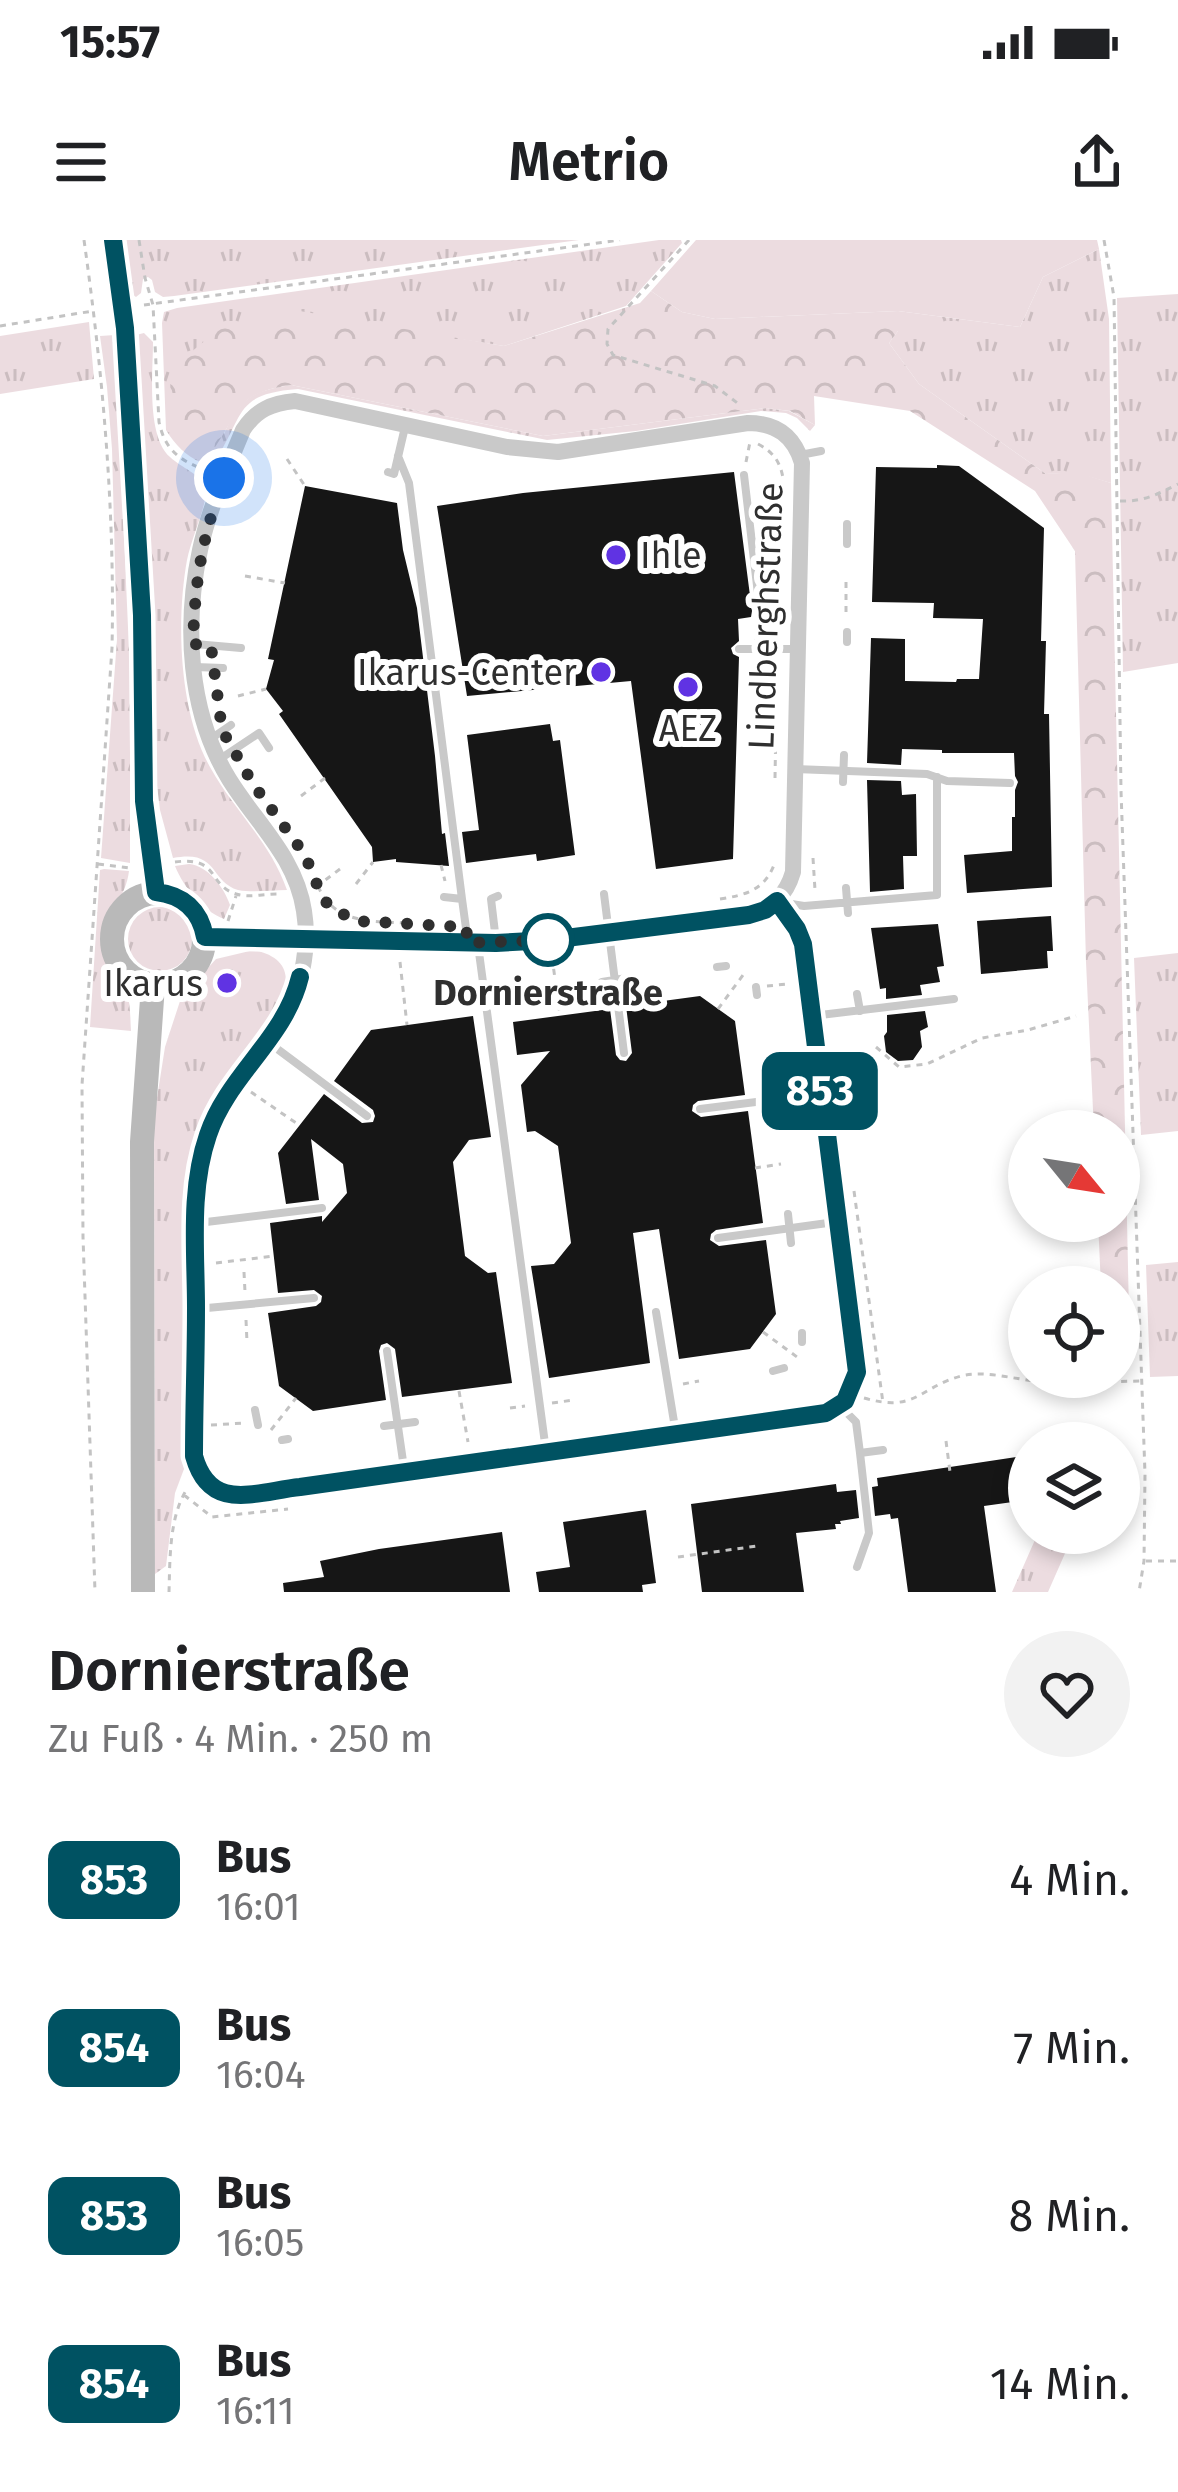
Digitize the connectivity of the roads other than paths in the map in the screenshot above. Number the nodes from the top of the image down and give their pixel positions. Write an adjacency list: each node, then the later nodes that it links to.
1 (113, 240): 27 (street)
2 (405, 425): 4 (street, Lindberghstraße); 5 (lane); 10 (street)
3 (820, 451): 4 (lane)
4 (800, 455): 13 (street, Lindberghstraße)
5 (398, 456): 6 (lane); 32 (lane)
6 (388, 472)
7 (744, 475): 11 (lane)
8 (847, 524): 9 (lane)
9 (848, 544)
10 (193, 644): 12 (lane); 15 (street)
11 (758, 647): 13 (lane); 14 (lane)
12 (241, 648)
13 (787, 648): 22 (street, Lindberghstraße)
14 (739, 649)
15 (194, 667): 16 (lane); 18 (street)
16 (223, 668)
17 (230, 725): 18 (lane)
18 (208, 740): 21 (street)
19 (269, 748): 21 (lane)
20 (844, 755): 23 (lane)
21 (218, 760): 37 (street)
22 (794, 769): 23 (lane); 33 (street, Lindberghstraße)
23 (843, 771): 24 (lane); 25 (lane)
24 (937, 777): 26 (lane); 34 (lane)
25 (843, 782)
26 (1010, 782)
27 (154, 880): 36 (street); 42 (street)
28 (846, 889): 34 (lane)
29 (604, 894): 35 (lane)
30 (498, 896): 38 (lane)
31 (443, 897): 32 (lane)
32 (462, 899): 38 (lane)
33 (777, 901): 34 (lane); 35 (street); 46 (street)
34 (847, 907)
35 (608, 933): 38 (street); 40 (lane)
36 (217, 937): 37 (street); 42 (street)
37 (305, 938): 38 (street); 47 (street)
38 (481, 943): 75 (lane)
39 (627, 978): 40 (lane)
40 (615, 980): 41 (lane); 48 (lane)
41 (602, 982)
42 (153, 985): 79 (street)
43 (857, 994): 45 (lane)
44 (954, 999): 45 (lane)
45 (860, 1011): 46 (lane)
46 (812, 1016): 49 (street)
47 (268, 1042): 51 (lane); 57 (street)
48 (624, 1053)
49 (821, 1094): 50 (lane); 56 (street)
50 (700, 1109)
51 (367, 1116)
52 (259, 1202): 55 (lane)
53 (322, 1208): 55 (lane)
54 (788, 1214): 58 (lane)
55 (261, 1215): 57 (lane)
56 (839, 1221): 58 (lane); 67 (street)
57 (194, 1223): 62 (street)
58 (790, 1228): 59 (lane); 60 (lane)
59 (718, 1238)
60 (791, 1243)
61 (314, 1298): 62 (lane)
62 (196, 1309): 77 (street)
63 (656, 1312): 73 (lane)
64 (387, 1351): 71 (lane)
65 (784, 1368): 66 (lane)
66 (773, 1371)
67 (845, 1400): 73 (street); 76 (lane)
68 (255, 1410): 70 (lane)
69 (415, 1422): 71 (lane)
70 (258, 1423)
71 (397, 1424): 72 (lane); 77 (lane)
72 (384, 1426)
73 (676, 1434): 75 (street)
74 (883, 1450): 76 (lane)
75 (546, 1451): 77 (street)
76 (860, 1454): 78 (lane)
77 (404, 1471)
78 (857, 1567)
79 (143, 1592)

